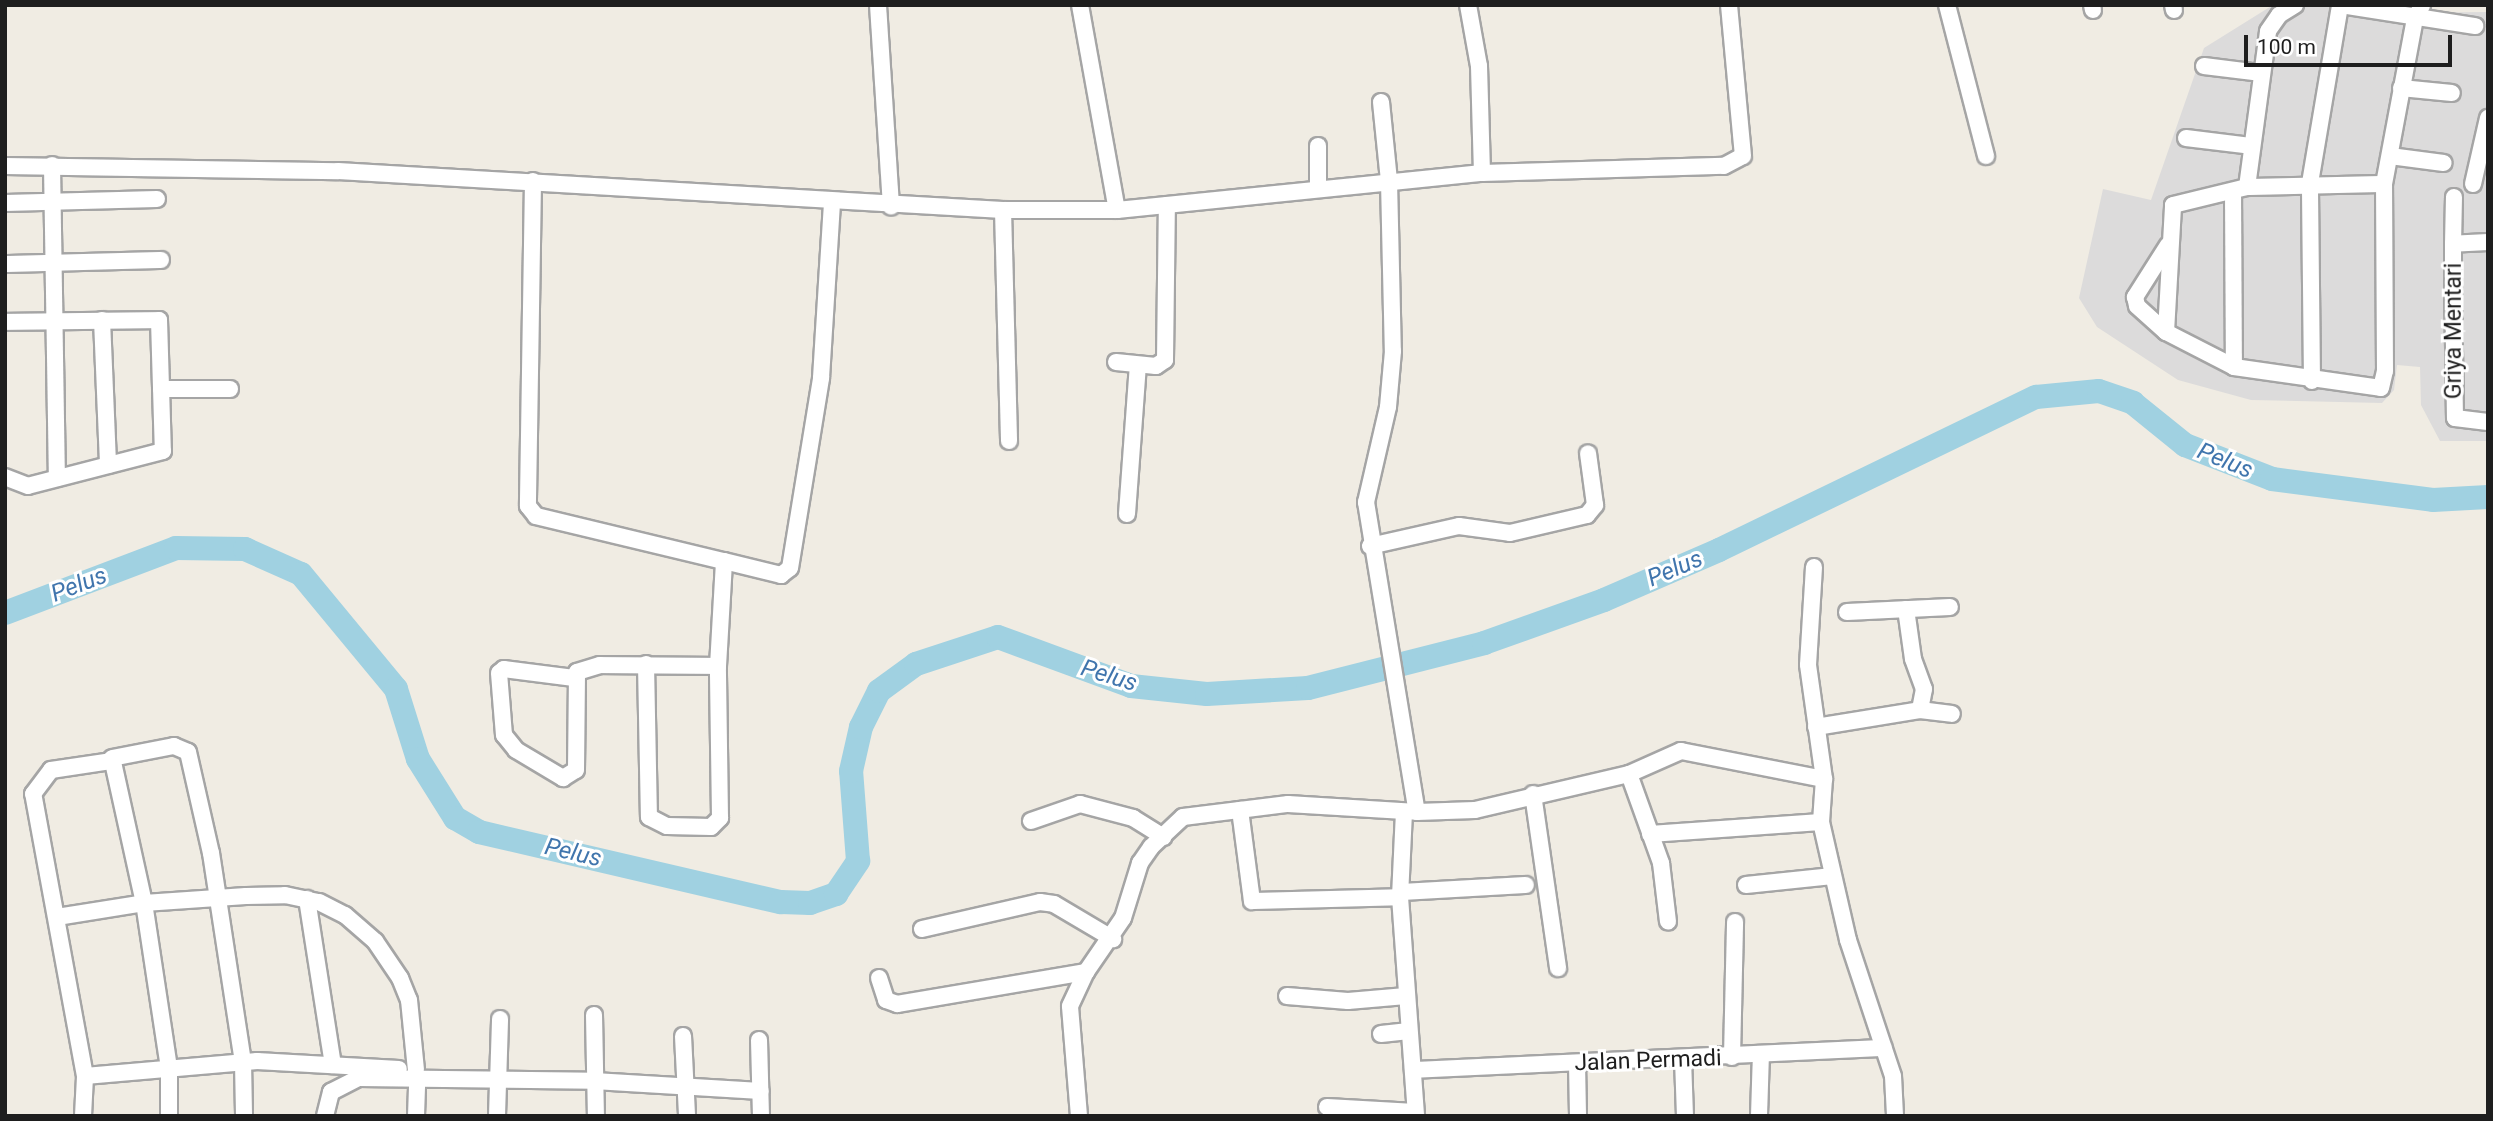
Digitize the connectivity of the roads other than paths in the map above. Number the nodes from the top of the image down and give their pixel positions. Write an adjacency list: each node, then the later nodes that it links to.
1 (878, 5): 38 (street)
2 (1080, 5): 40 (street)
3 (1468, 5): 24 (street)
4 (1729, 5): 24 (street)
5 (1947, 5): 19 (street)
6 (2295, 5): 11 (street)
7 (2340, 5): 8 (street); 27 (street)
8 (2419, 12): 9 (street); 12 (street)
9 (2475, 26)
10 (2204, 66): 11 (street)
11 (2260, 73): 18 (street)
12 (2401, 88): 13 (street); 20 (street)
13 (2452, 93)
14 (1381, 102): 26 (street)
15 (2488, 118): 29 (street)
16 (2186, 138): 18 (street)
17 (1318, 146): 30 (street)
18 (2251, 146): 31 (street)
19 (1986, 156)
20 (2390, 156): 21 (street); 28 (street)
21 (2444, 163)
22 (52, 165): 23 (street); 25 (street); 34 (street)
23 (5, 166)
24 (1482, 173): 26 (street)
25 (533, 181): 36 (street); 65 (street)
26 (1389, 181): 30 (street); 64 (street)
27 (2310, 183): 28 (street); 31 (street); 54 (street)
28 (2384, 184): 54 (street)
29 (2473, 184)
30 (1318, 188): 37 (street)
31 (2240, 189): 43 (street); 53 (street)
32 (2454, 197): 42 (street)
33 (157, 199): 34 (street)
34 (53, 202): 35 (street); 45 (street)
35 (5, 203)
36 (832, 203): 38 (street); 65 (street)
37 (1167, 205): 40 (street); 52 (street)
38 (891, 207): 39 (street)
39 (1003, 210): 40 (street); 58 (street)
40 (1117, 210)
41 (2488, 242): 42 (street, Griya Mentari)
42 (2453, 244): 57 (street, Griya Mentari)
43 (2168, 245): 50 (street); 50 (street)
44 (160, 260): 45 (street)
45 (52, 262): 46 (street); 47 (street)
46 (5, 264)
47 (52, 320): 48 (street); 49 (street); 62 (street)
48 (102, 320): 55 (street); 60 (street)
49 (5, 322)
50 (2166, 332): 53 (street)
51 (1116, 362): 52 (street)
52 (1139, 365): 63 (street)
53 (2234, 367): 54 (street)
54 (2312, 381)
55 (161, 388): 56 (street); 60 (street)
56 (230, 388)
57 (2488, 422)
58 (1009, 441)
59 (1588, 453): 64 (street)
60 (108, 465): 62 (street)
61 (5, 477): 62 (street)
62 (57, 478)
63 (1126, 514)
64 (1370, 546): 81 (street)
65 (724, 561): 71 (street)
66 (1814, 566): 75 (street)
67 (1950, 607): 68 (street)
68 (1906, 610): 69 (street); 73 (street)
69 (1847, 612)
70 (646, 664): 71 (street); 71 (street); 72 (street)
71 (718, 666)
72 (574, 678): 72 (street)
73 (1920, 710): 74 (street); 75 (street)
74 (1952, 713)
75 (1816, 727): 77 (street)
76 (112, 761): 90 (street); 92 (street); 93 (street)
77 (1824, 779): 78 (street); 83 (street)
78 (1631, 780): 79 (street); 84 (street)
79 (1533, 794): 81 (street); 98 (street)
80 (1240, 810): 81 (street); 85 (street); 89 (street)
81 (1411, 812): 89 (street)
82 (1031, 821): 85 (street)
83 (1821, 822): 84 (street); 86 (street)
84 (1650, 834): 94 (street)
85 (1163, 837): 97 (street)
86 (1833, 876): 88 (street); 109 (street)
87 (1526, 885): 89 (street)
88 (1746, 885)
89 (1401, 894): 102 (street)
90 (218, 897): 91 (street); 92 (street); 113 (street)
91 (307, 900): 115 (street); 118 (street)
92 (144, 904): 93 (street); 116 (street)
93 (57, 917): 119 (street)
94 (1668, 922)
95 (1735, 922): 111 (street)
96 (922, 929): 97 (street)
97 (1112, 939): 99 (street)
98 (1558, 968)
99 (1086, 972): 100 (street); 135 (street)
100 (879, 978)
101 (1287, 996): 102 (street)
102 (1406, 996): 105 (street)
103 (594, 1015): 121 (street)
104 (500, 1019): 120 (street)
105 (1409, 1031): 106 (street); 117 (street)
106 (1381, 1034)
107 (683, 1037): 122 (street)
108 (759, 1040): 123 (street)
109 (1883, 1048): 110 (street, Jalan Permadi); 139 (street)
110 (1761, 1055): 111 (street, Jalan Permadi); 138 (street)
111 (1732, 1057): 112 (street, Jalan Permadi)
112 (1683, 1059): 114 (street, Jalan Permadi); 137 (street)
113 (243, 1062): 115 (street); 116 (street); 128 (street)
114 (1577, 1063): 117 (street, Jalan Permadi); 136 (street)
115 (333, 1065): 118 (street)
116 (169, 1068): 119 (street); 127 (street)
117 (1413, 1070): 125 (street)
118 (416, 1075): 120 (street); 129 (street); 130 (street)
119 (85, 1076): 126 (street)
120 (498, 1078): 121 (street); 131 (street)
121 (594, 1081): 122 (street); 132 (street)
122 (686, 1088): 123 (street); 133 (street)
123 (761, 1091): 134 (street)
124 (1327, 1107): 125 (street)
125 (1415, 1114)
126 (83, 1116)
127 (169, 1116)
128 (244, 1116)
129 (325, 1116)
130 (416, 1116)
131 (497, 1116)
132 (596, 1116)
133 (687, 1116)
134 (761, 1116)
135 (1079, 1116)
136 (1578, 1116)
137 (1685, 1116)
138 (1759, 1116)
139 (1895, 1116)

